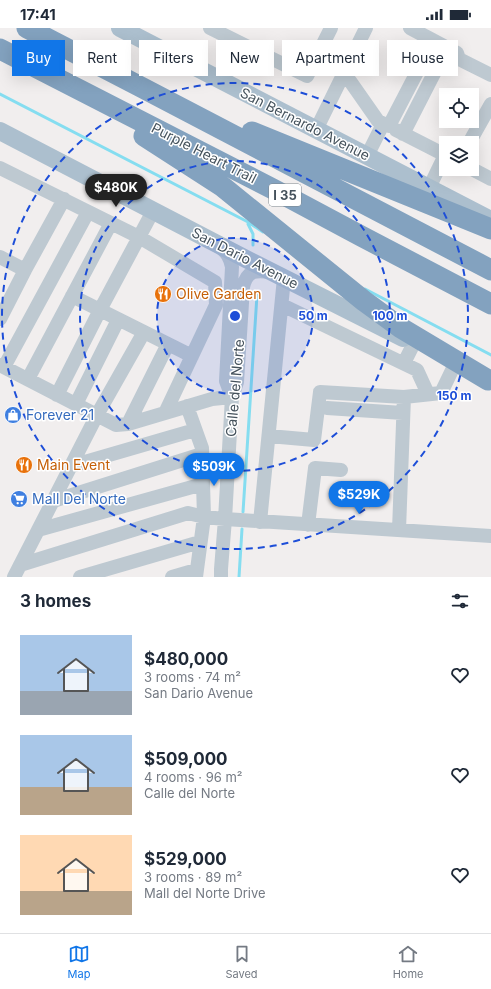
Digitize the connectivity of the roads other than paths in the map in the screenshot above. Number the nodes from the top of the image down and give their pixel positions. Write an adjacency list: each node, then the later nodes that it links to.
1 (27, 28): 15 (highway, Purple Heart Trail / I 35)
2 (120, 28): 7 (main road, San Bernardo Avenue)
3 (210, 28): 4 (street)
4 (332, 28)
5 (366, 28): 14 (street)
6 (410, 28): 8 (street)
7 (140, 33): 19 (main road, San Bernardo Avenue)
8 (430, 40)
9 (0, 49): 16 (highway, Purple Heart Trail / I 35)
10 (458, 56): 11 (street)
11 (491, 75)
12 (414, 76): 18 (street)
13 (433, 76): 21 (street)
14 (342, 77): 18 (street); 19 (street)
15 (139, 86): 35 (highway); 40 (highway, Purple Heart Trail / I 35)
16 (78, 89): 43 (highway, Purple Heart Trail / I 35); 56 (highway)
17 (491, 104): 22 (street)
18 (386, 125): 21 (street); 24 (street)
19 (316, 130): 24 (main road, San Bernardo Avenue)
20 (0, 131): 31 (main road, San Dario Avenue)
21 (403, 134): 23 (street)
22 (473, 136)
23 (439, 152)
24 (367, 156): 29 (main road, San Bernardo Avenue)
25 (0, 168): 30 (street)
26 (439, 169): 29 (street)
27 (479, 173): 28 (street)
28 (491, 179)
29 (429, 188): 33 (main road, San Bernardo Avenue)
30 (64, 199): 32 (street); 39 (street)
31 (153, 211): 36 (street); 37 (main road, San Dario Avenue)
32 (88, 212): 34 (street); 54 (street)
33 (491, 220)
34 (111, 223): 36 (street); 42 (street)
35 (491, 229)
36 (139, 237): 45 (street); 51 (street)
37 (217, 244): 41 (main road, San Dario Avenue); 59 (street)
38 (1, 259): 39 (street)
39 (25, 270): 46 (street)
40 (491, 270)
41 (279, 276): 44 (street); 49 (main road, San Dario Avenue); 59 (street, Calle del Norte)
42 (72, 296): 45 (street); 55 (street)
43 (491, 304)
44 (282, 305): 52 (street); 69 (street)
45 (100, 310): 47 (street); 57 (street)
46 (0, 319)
47 (118, 320): 48 (street); 61 (street)
48 (144, 332): 50 (street); 66 (street)
49 (414, 343): 52 (street); 53 (main road, San Dario Avenue)
50 (168, 344): 51 (street); 67 (street)
51 (192, 356): 64 (street)
52 (404, 363): 58 (street)
53 (455, 364): 56 (main road, San Dario Avenue); 58 (street)
54 (2, 366): 55 (street)
55 (28, 379): 57 (street)
56 (489, 381)
57 (57, 394): 61 (street)
58 (428, 394): 60 (street)
59 (232, 397): 62 (street); 76 (street, Calle del Norte)
60 (404, 397): 65 (street); 69 (street)
61 (76, 404): 66 (street)
62 (187, 406): 64 (street); 68 (street)
63 (327, 408): 65 (street)
64 (165, 413): 67 (street)
65 (403, 413): 80 (street)
66 (97, 415): 67 (street); 71 (street)
67 (128, 424)
68 (196, 430): 70 (street); 71 (street)
69 (269, 436): 77 (street)
70 (202, 454): 73 (street); 74 (street)
71 (71, 466): 74 (street)
72 (341, 470): 78 (street)
73 (203, 484): 75 (street); 79 (street)
74 (53, 501): 79 (street)
75 (204, 517): 76 (street); 82 (street); 83 (street)
76 (225, 519): 77 (street); 87 (street, Calle del Norte)
77 (260, 522): 78 (street)
78 (308, 525): 80 (street)
79 (38, 530): 83 (street)
80 (399, 530): 81 (street)
81 (491, 536)
82 (200, 542): 84 (street); 85 (street)
83 (17, 571)
84 (196, 573): 86 (street)
85 (80, 577)
86 (172, 577)
87 (221, 577)

